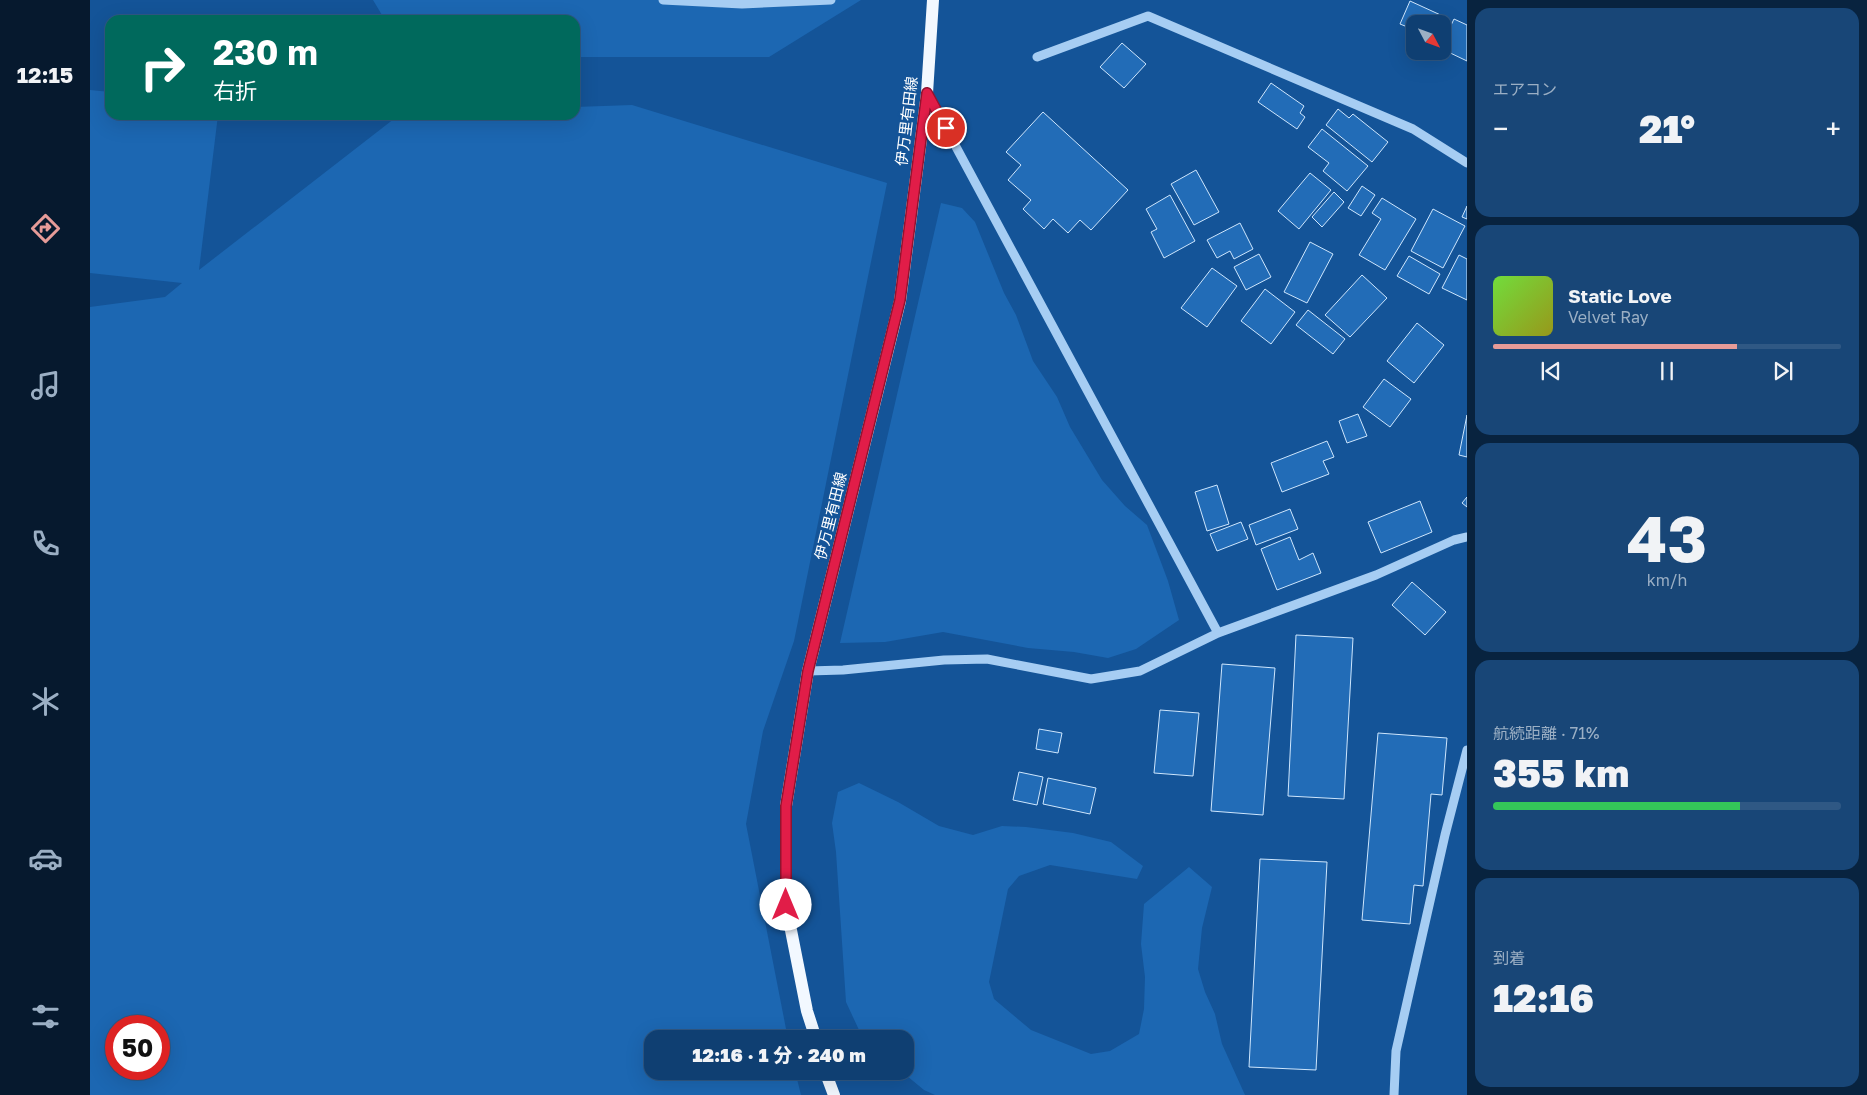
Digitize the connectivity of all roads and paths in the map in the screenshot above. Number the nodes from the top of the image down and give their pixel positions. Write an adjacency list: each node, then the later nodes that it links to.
1 (664, 0): 2 (street)
2 (831, 0)
3 (933, 0): 5 (main road, 伊万里有田線)
4 (1036, 57): 6 (street)
5 (927, 93): 8 (street); 9 (main road, 伊万里有田線)
6 (1467, 163)
7 (1467, 537): 8 (street)
8 (1218, 633): 9 (street)
9 (808, 671): 11 (main road, 伊万里有田線)
10 (1467, 750): 14 (street)
11 (813, 1030)
12 (828, 1080): 13 (main road)
13 (834, 1095)
14 (1394, 1095)

